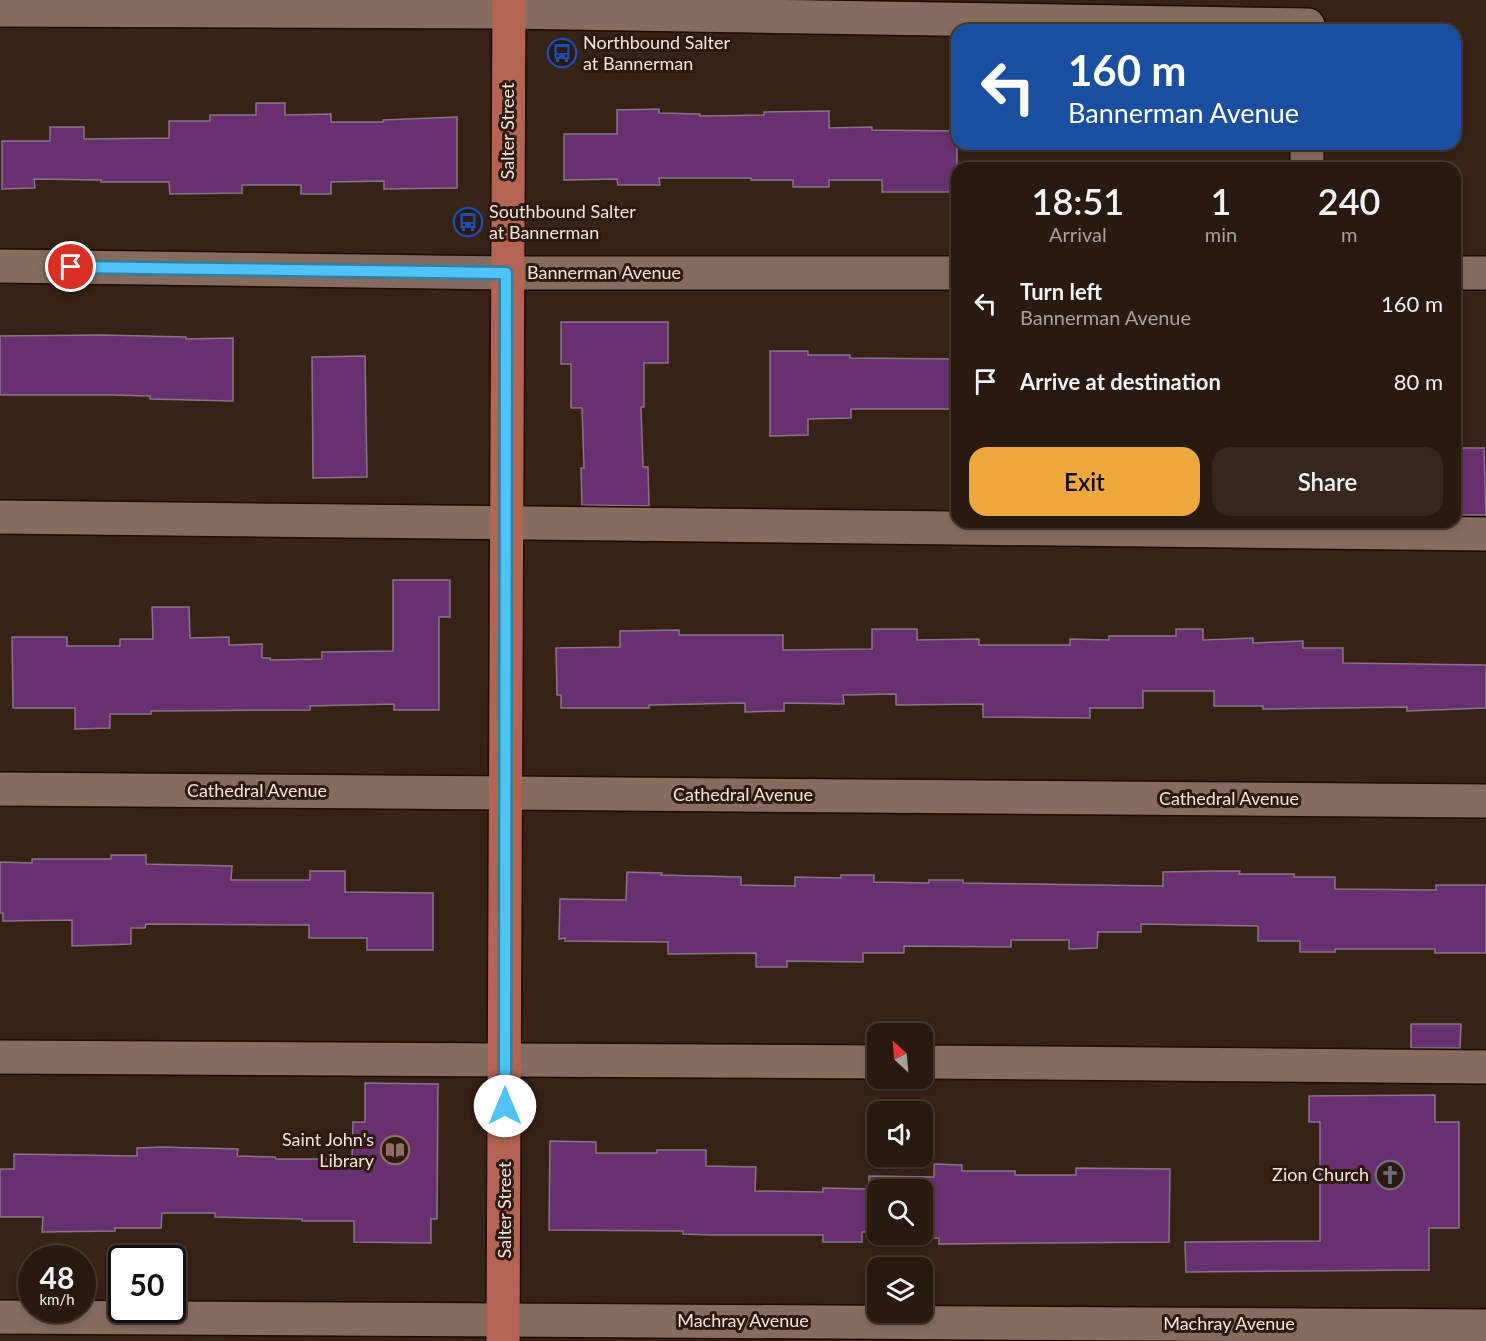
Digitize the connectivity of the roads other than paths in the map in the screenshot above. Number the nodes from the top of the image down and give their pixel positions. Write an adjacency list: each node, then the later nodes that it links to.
1 (508, 6): 2 (street); 3 (street); 5 (main road, Salter Street)
2 (0, 10)
3 (1266, 24)
4 (0, 266): 5 (street, Bannerman Avenue)
5 (506, 273): 6 (street, Bannerman Avenue); 10 (main road, Salter Street)
6 (951, 273)
7 (1461, 273): 8 (street)
8 (1486, 273)
9 (0, 517): 10 (street)
10 (505, 523): 11 (street); 13 (main road, Salter Street)
11 (1486, 534)
12 (0, 789): 13 (street, Cathedral Avenue)
13 (504, 793): 14 (street, Cathedral Avenue); 16 (main road, Salter Street)
14 (1486, 801)
15 (0, 1057): 16 (street)
16 (505, 1058): 17 (street); 22 (main road, Salter Street)
17 (867, 1062)
18 (933, 1062): 19 (street)
19 (1486, 1067)
20 (0, 1317): 22 (street, Machray Avenue)
21 (1486, 1326): 24 (street, Machray Avenue)
22 (503, 1330): 23 (street, Machray Avenue)
23 (713, 1331): 24 (street, Machray Avenue)
24 (1317, 1333)

